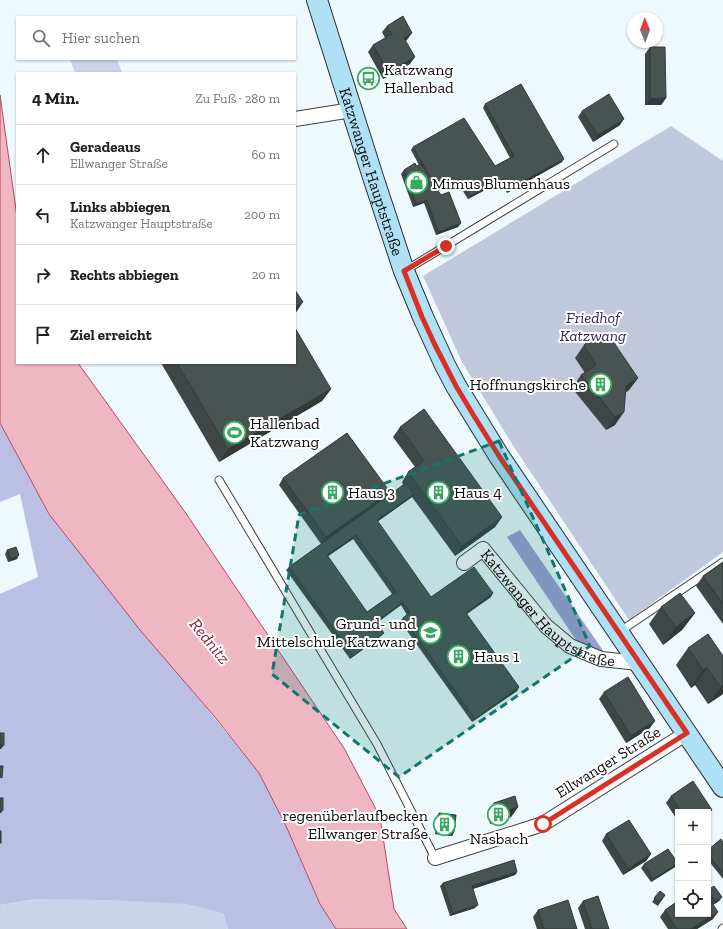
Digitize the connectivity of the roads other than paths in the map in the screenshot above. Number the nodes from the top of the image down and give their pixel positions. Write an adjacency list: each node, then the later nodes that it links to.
1 (318, 0): 2 (main road, Katzwanger Hauptstraße)
2 (352, 110): 3 (street); 5 (main road, Katzwanger Hauptstraße)
3 (296, 119)
4 (614, 144): 5 (lane)
5 (404, 271): 9 (main road, Katzwanger Hauptstraße)
6 (220, 480): 13 (lane)
7 (723, 562): 9 (lane)
8 (464, 563): 10 (street, Katzwanger Hauptstraße)
9 (619, 632): 10 (main road, Katzwanger Hauptstraße)
10 (640, 663): 11 (main road, Katzwanger Hauptstraße)
11 (687, 733): 12 (main road, Katzwanger Hauptstraße); 13 (street, Ellwanger Straße)
12 (723, 788)
13 (435, 858)

